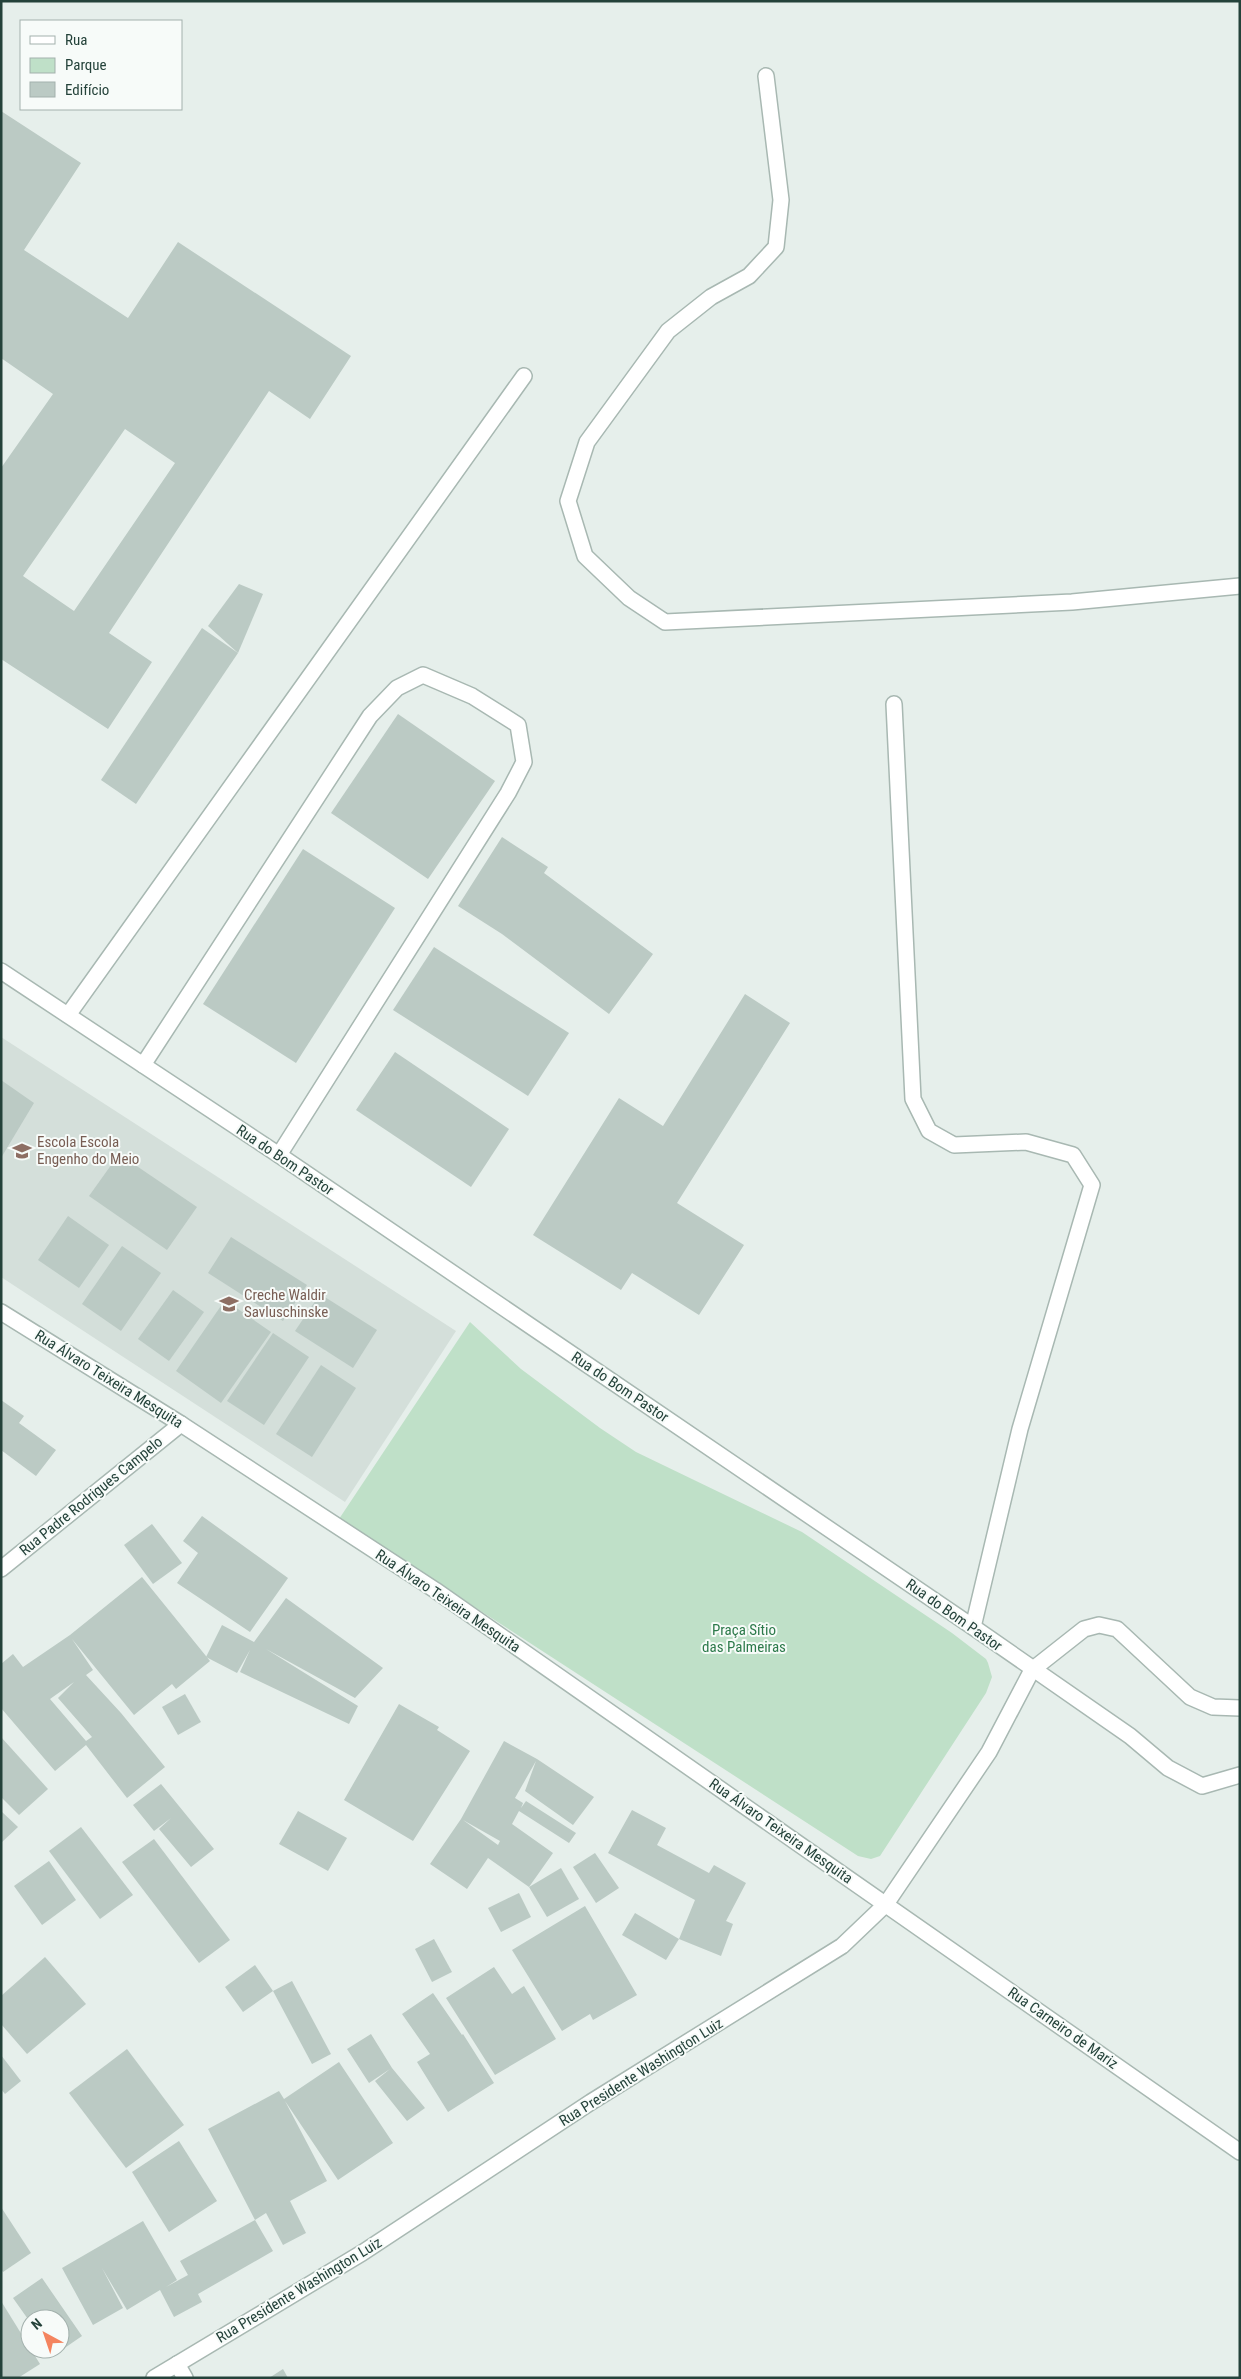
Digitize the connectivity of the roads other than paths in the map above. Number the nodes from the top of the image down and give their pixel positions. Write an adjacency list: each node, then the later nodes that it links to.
1 (766, 76): 3 (street)
2 (524, 376): 6 (street)
3 (1240, 586)
4 (894, 704): 12 (street)
5 (1, 971): 6 (street, Rua do Bom Pastor)
6 (68, 1015): 7 (street, Rua do Bom Pastor)
7 (143, 1065): 8 (street, Rua do Bom Pastor); 8 (street)
8 (279, 1155): 12 (street, Rua do Bom Pastor)
9 (1, 1312): 10 (street, Rua Álvaro Teixeira Mesquita)
10 (181, 1424): 11 (street, Rua Padre Rodrigues Campelo); 16 (street, Rua Álvaro Teixeira Mesquita)
11 (1, 1569)
12 (973, 1627): 13 (street, Rua do Bom Pastor)
13 (1032, 1670): 14 (street); 15 (street, Rua do Bom Pastor); 16 (street, Rua Presidente Washington Luiz)
14 (1240, 1708)
15 (1240, 1775)
16 (886, 1904): 17 (street, Rua Carneiro de Mariz); 18 (street, Rua Presidente Washington Luiz)
17 (1240, 2152)
18 (177, 2364): 19 (street, Rua Presidente Washington Luiz); 20 (street)
19 (154, 2378)
20 (185, 2378)

